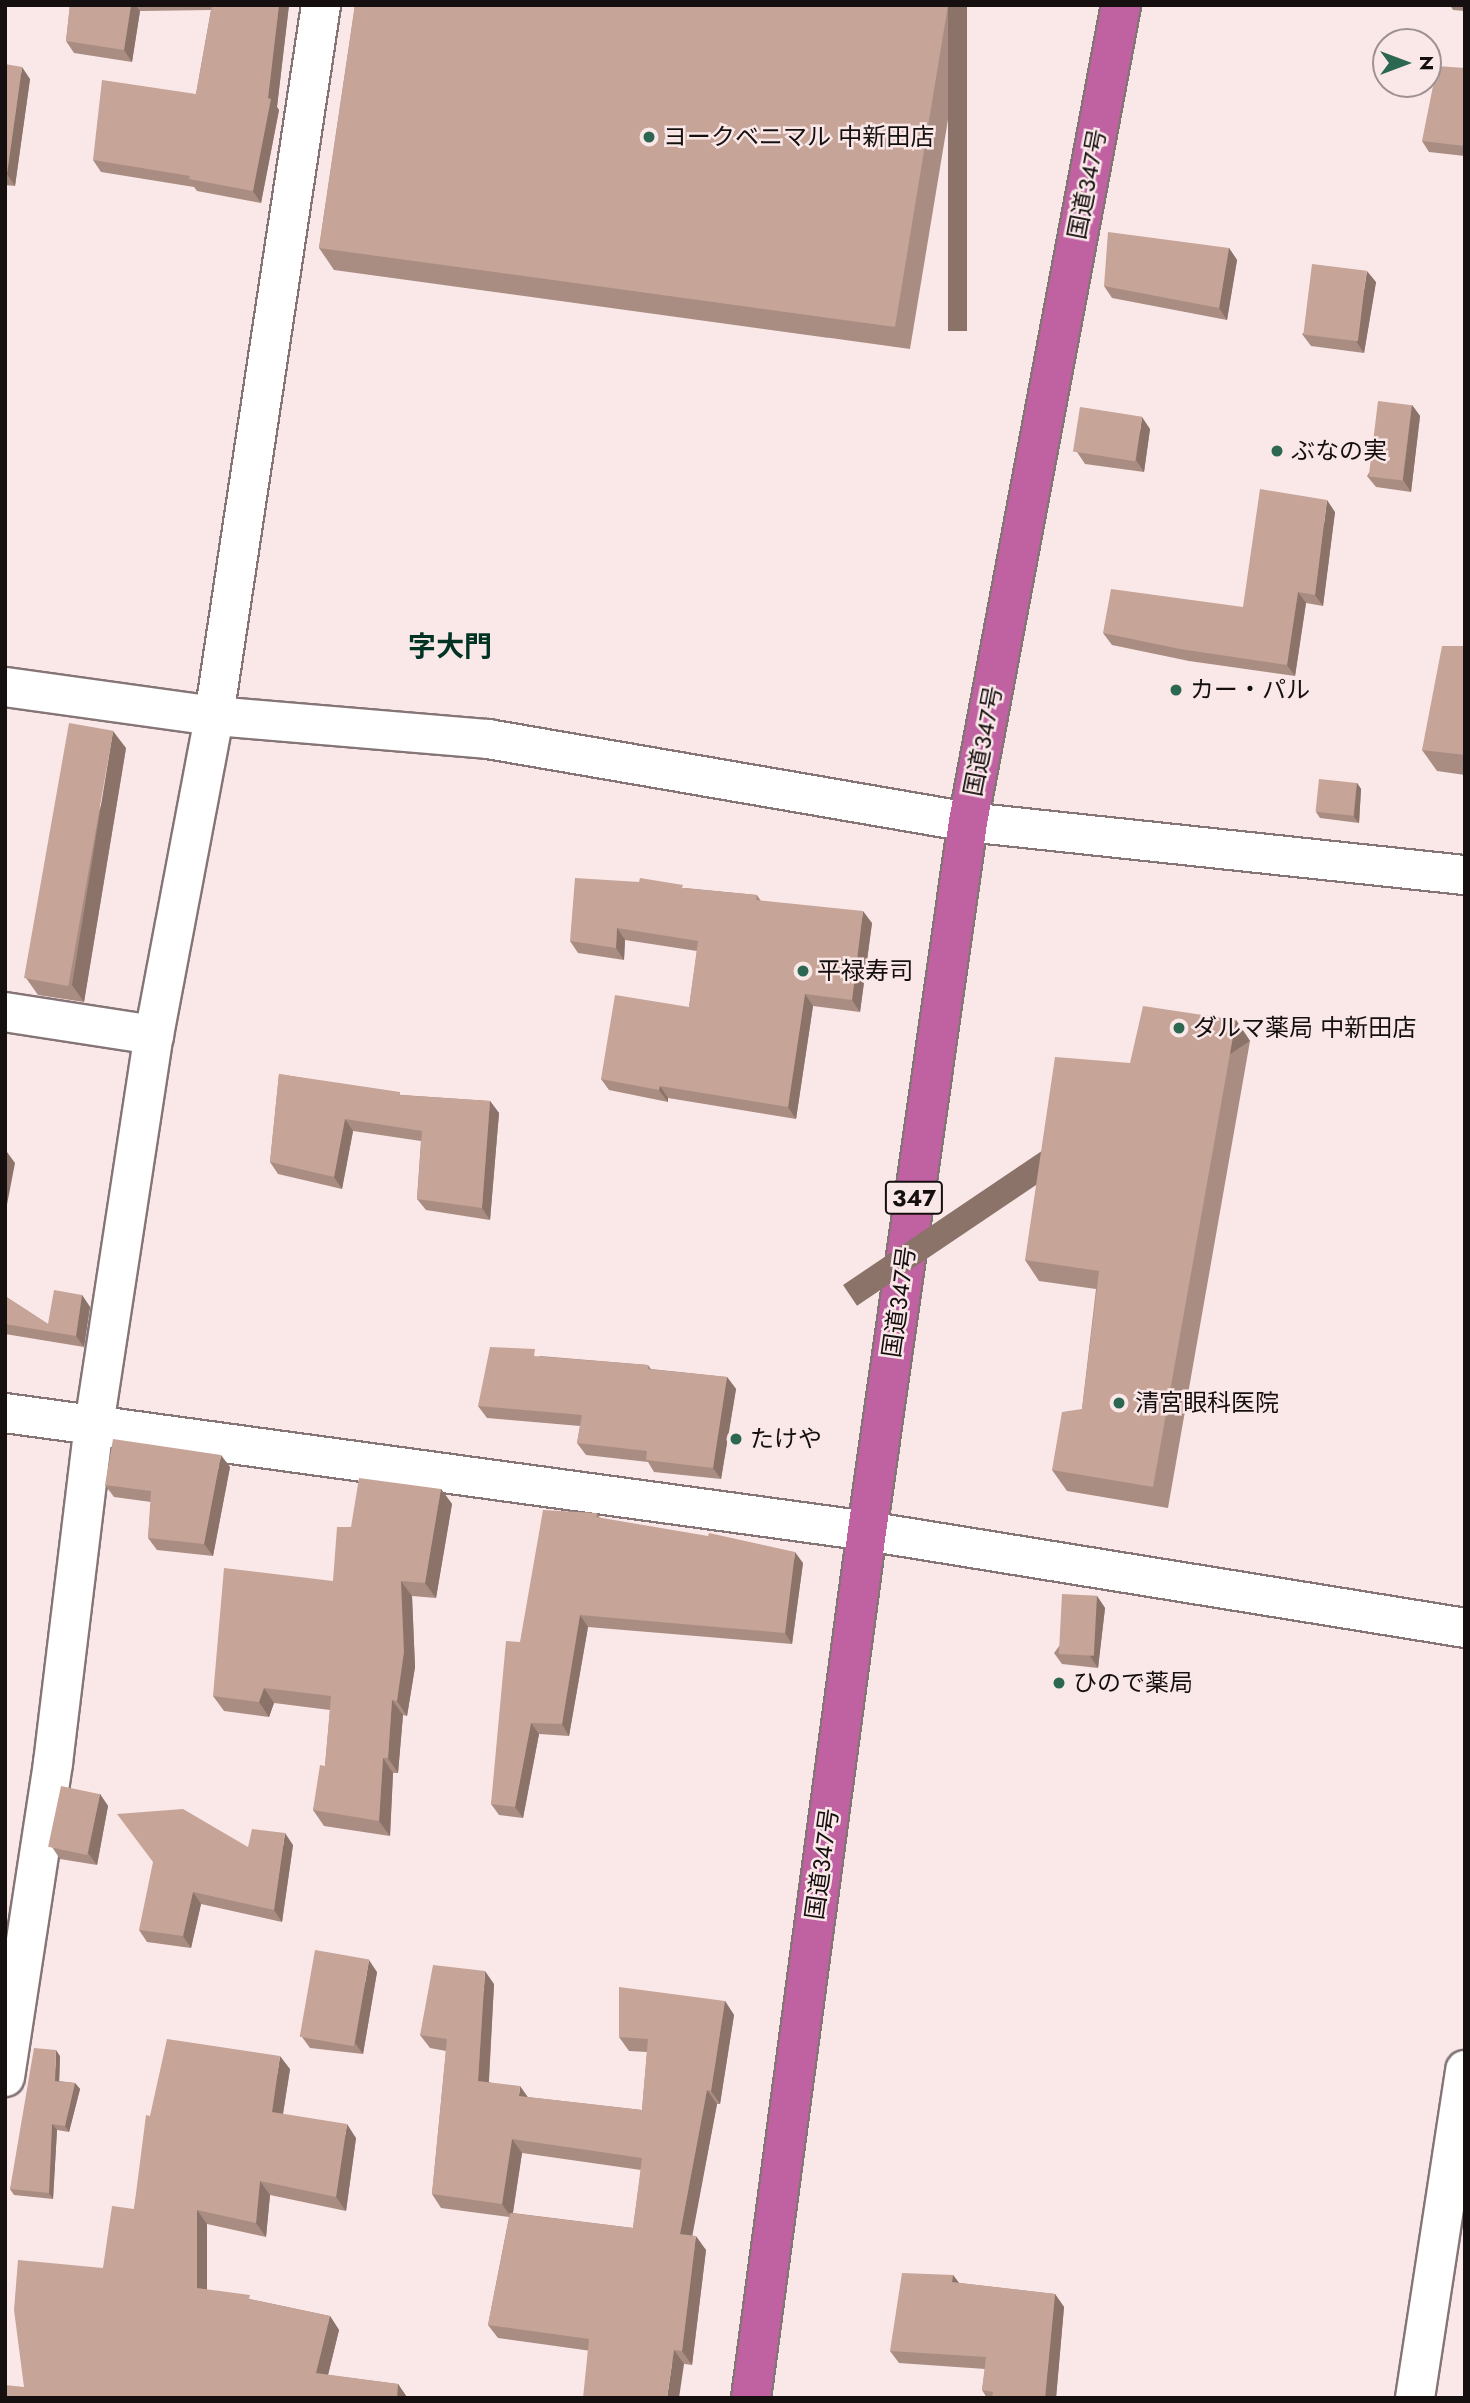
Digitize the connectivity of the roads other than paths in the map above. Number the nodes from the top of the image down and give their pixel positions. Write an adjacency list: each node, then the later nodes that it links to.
1 (321, 5): 4 (street)
2 (1121, 5): 5 (highway, 国道347号 / 347)
3 (5, 687): 4 (street)
4 (214, 716): 5 (street); 8 (street)
5 (968, 822): 6 (street); 11 (highway, 国道347号 / 347)
6 (1465, 875)
7 (5, 1012): 8 (street)
8 (154, 1035): 10 (street)
9 (5, 1413): 10 (street)
10 (94, 1425): 11 (street); 14 (street)
11 (867, 1531): 12 (street); 15 (highway, 国道347号 / 347)
12 (1465, 1628)
13 (1465, 2070): 16 (street)
14 (5, 2077)
15 (751, 2398)
16 (1415, 2398)

